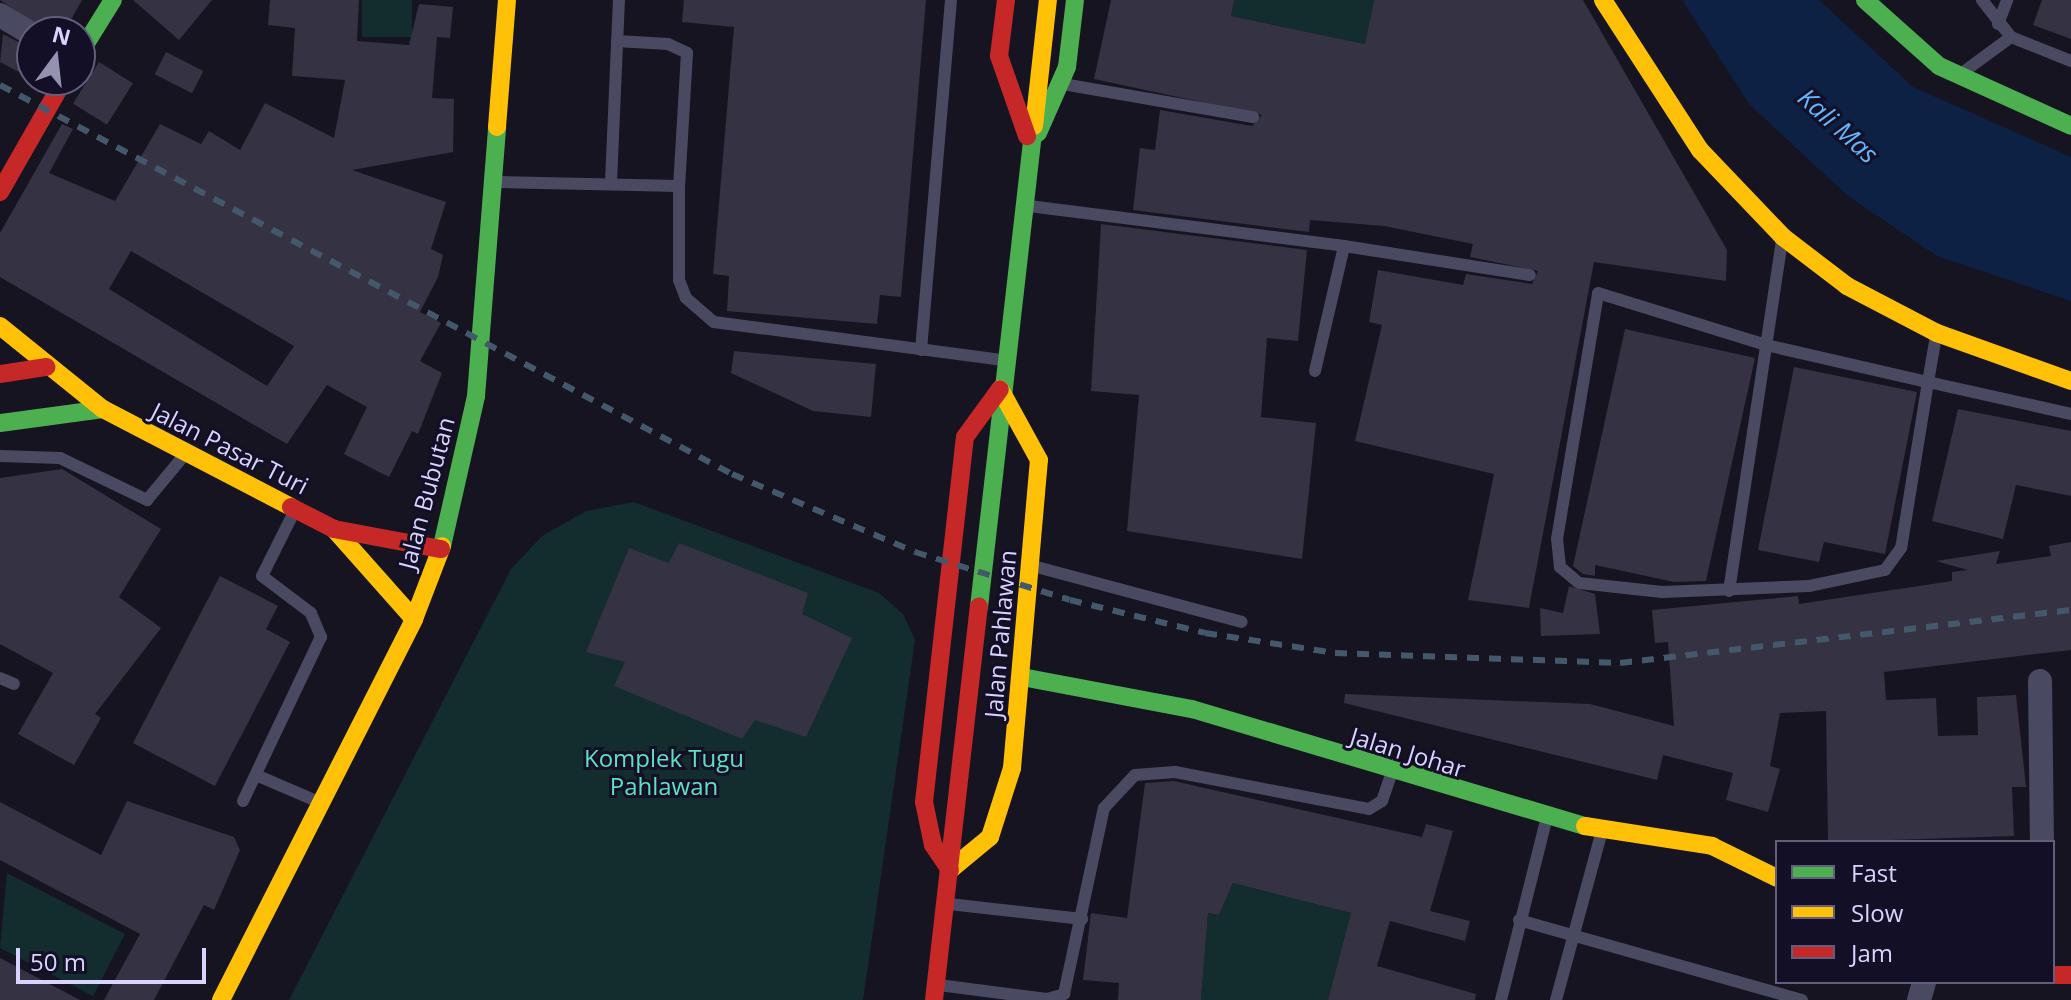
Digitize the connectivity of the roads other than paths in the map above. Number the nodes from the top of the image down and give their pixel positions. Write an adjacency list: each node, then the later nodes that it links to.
1 (113, 0): 13 (main road)
2 (507, 0): 23 (main road, Jalan Bubutan)
3 (619, 0): 15 (lane)
4 (951, 0): 34 (lane)
5 (1006, 0): 22 (main road)
6 (1048, 0): 22 (main road, Jalan Pahlawan)
7 (1075, 0): 18 (main road)
8 (1603, 0): 28 (main road)
9 (1865, 0): 17 (main road)
10 (1982, 0): 12 (lane)
11 (2007, 0): 12 (lane)
12 (1998, 24): 14 (lane)
13 (96, 27)
14 (2011, 37): 16 (lane); 17 (lane)
15 (617, 41): 24 (lane); 25 (lane)
16 (2071, 61)
17 (1958, 75): 21 (main road)
18 (1060, 83): 20 (lane); 22 (main road)
19 (55, 96): 26 (main road)
20 (1253, 117)
21 (2071, 126)
22 (1032, 148): 27 (main road, Jalan Pahlawan)
23 (493, 182): 24 (lane); 49 (main road, Jalan Bubutan)
24 (611, 182): 25 (lane)
25 (679, 186): 34 (lane)
26 (0, 192)
27 (1026, 206): 29 (lane); 35 (main road, Jalan Pahlawan)
28 (1783, 237): 32 (main road); 33 (lane)
29 (1344, 246): 30 (lane); 37 (lane)
30 (1530, 275)
31 (0, 326): 36 (main road, Jalan Pasar Turi)
32 (1937, 333): 39 (main road); 40 (lane)
33 (1766, 345): 40 (lane); 51 (lane); 51 (lane)
34 (921, 350): 35 (lane)
35 (1006, 360): 41 (main road, Jalan Pahlawan)
36 (46, 367): 38 (main road); 42 (main road, Jalan Pasar Turi)
37 (1315, 371)
38 (0, 374)
39 (2071, 381)
40 (1928, 382): 43 (lane); 51 (lane)
41 (1000, 389): 50 (main road, Jalan Pahlawan); 65 (main road, Jalan Pahlawan); 65 (main road, Jalan Pahlawan)
42 (103, 409): 44 (main road); 45 (main road, Jalan Pasar Turi)
43 (2071, 414)
44 (0, 423)
45 (186, 452): 46 (lane); 47 (main road, Jalan Pasar Turi)
46 (0, 456)
47 (296, 509): 48 (main road, Jalan Pasar Turi); 59 (lane)
48 (334, 529): 49 (main road, Jalan Pasar Turi); 52 (main road, Jalan Pasar Turi)
49 (441, 549): 52 (main road, Jalan Bubutan)
50 (1030, 566): 53 (lane); 54 (main road, Jalan Pahlawan)
51 (1729, 591)
52 (414, 619): 61 (main road, Jalan Bubutan)
53 (1242, 622)
54 (1022, 677): 58 (main road, Jalan Johar); 65 (main road, Jalan Pahlawan)
55 (0, 678): 57 (lane)
56 (2040, 681): 64 (street)
57 (14, 684)
58 (1392, 772): 62 (main road, Jalan Johar); 68 (lane)
59 (256, 775): 60 (lane); 61 (lane)
60 (243, 801)
61 (319, 802): 72 (main road, Jalan Bubutan)
62 (1546, 820): 63 (main road, Jalan Johar); 69 (lane)
63 (1603, 828): 66 (main road, Jalan Johar); 70 (lane)
64 (2042, 840)
65 (949, 871): 67 (main road, Jalan Pahlawan)
66 (1775, 877)
67 (946, 904): 68 (lane); 71 (main road, Jalan Pahlawan)
68 (1082, 919): 71 (lane)
69 (1519, 920): 70 (lane); 73 (lane)
70 (1574, 935): 74 (lane); 75 (lane)
71 (935, 992)
72 (221, 1000)
73 (1501, 1000)
74 (1556, 1000)
75 (1802, 1000)

